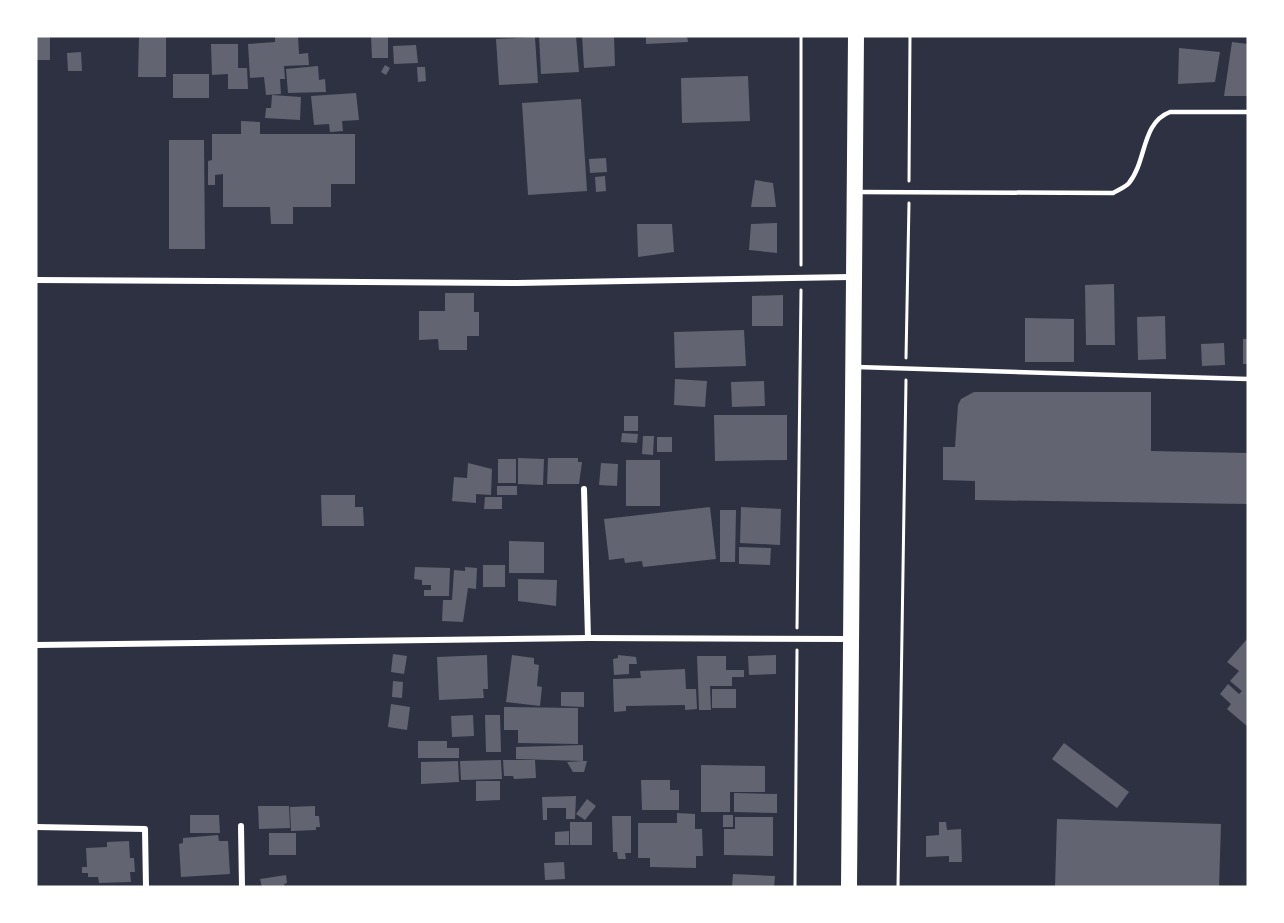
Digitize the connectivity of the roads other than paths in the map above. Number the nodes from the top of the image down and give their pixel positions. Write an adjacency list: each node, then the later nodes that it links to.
1 (856, 36): 3 (highway)
2 (1248, 112): 3 (lane)
3 (856, 192): 4 (highway)
4 (855, 277): 5 (street); 6 (highway)
5 (36, 280)
6 (854, 367): 7 (lane); 10 (highway)
7 (1248, 379)
8 (584, 489): 9 (street)
9 (588, 638): 10 (street); 11 (street)
10 (849, 639): 16 (highway)
11 (36, 645)
12 (241, 826): 15 (street)
13 (36, 827): 14 (street)
14 (146, 887)
15 (242, 887)
16 (849, 887)

